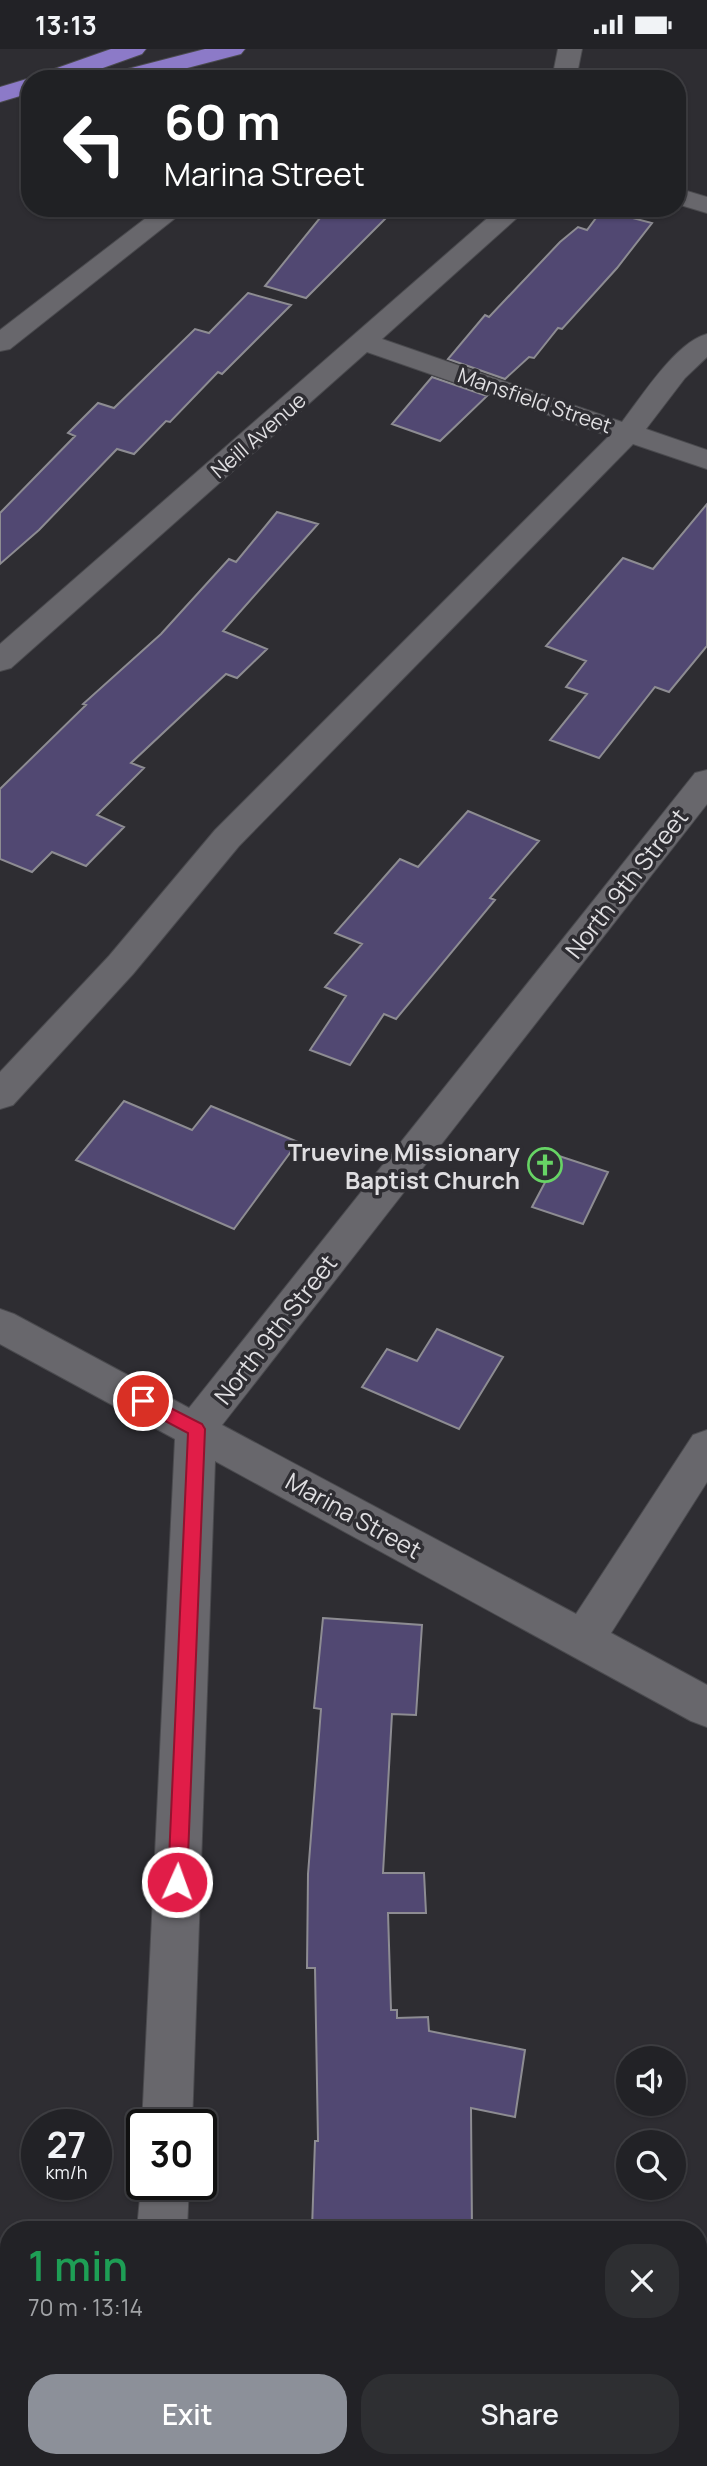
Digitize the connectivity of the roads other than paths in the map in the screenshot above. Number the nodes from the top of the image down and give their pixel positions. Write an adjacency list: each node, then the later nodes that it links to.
1 (134, 49): 4 (highway)
2 (233, 49): 5 (highway)
3 (570, 49): 6 (street)
4 (74, 70)
5 (151, 70)
6 (566, 70)
7 (21, 88): 8 (highway)
8 (0, 95)
9 (21, 98): 10 (highway)
10 (0, 102)
11 (686, 199): 12 (street)
12 (707, 205)
13 (163, 217): 17 (street)
14 (505, 217): 15 (street, Neill Avenue)
15 (363, 342): 18 (street, Mansfield Street); 20 (street, Neill Avenue)
16 (707, 342): 18 (street)
17 (0, 343)
18 (629, 432): 19 (street, Mansfield Street); 22 (street)
19 (707, 460)
20 (0, 661)
21 (707, 781): 24 (street, North 9th Street)
22 (0, 1095)
23 (0, 1325): 24 (street, Marina Street)
24 (196, 1429): 26 (street, Marina Street); 28 (street, North 9th Street)
25 (707, 1447): 26 (street)
26 (583, 1640): 27 (street, Marina Street)
27 (707, 1707)
28 (168, 2109)
29 (163, 2200): 30 (street)
30 (162, 2221)

